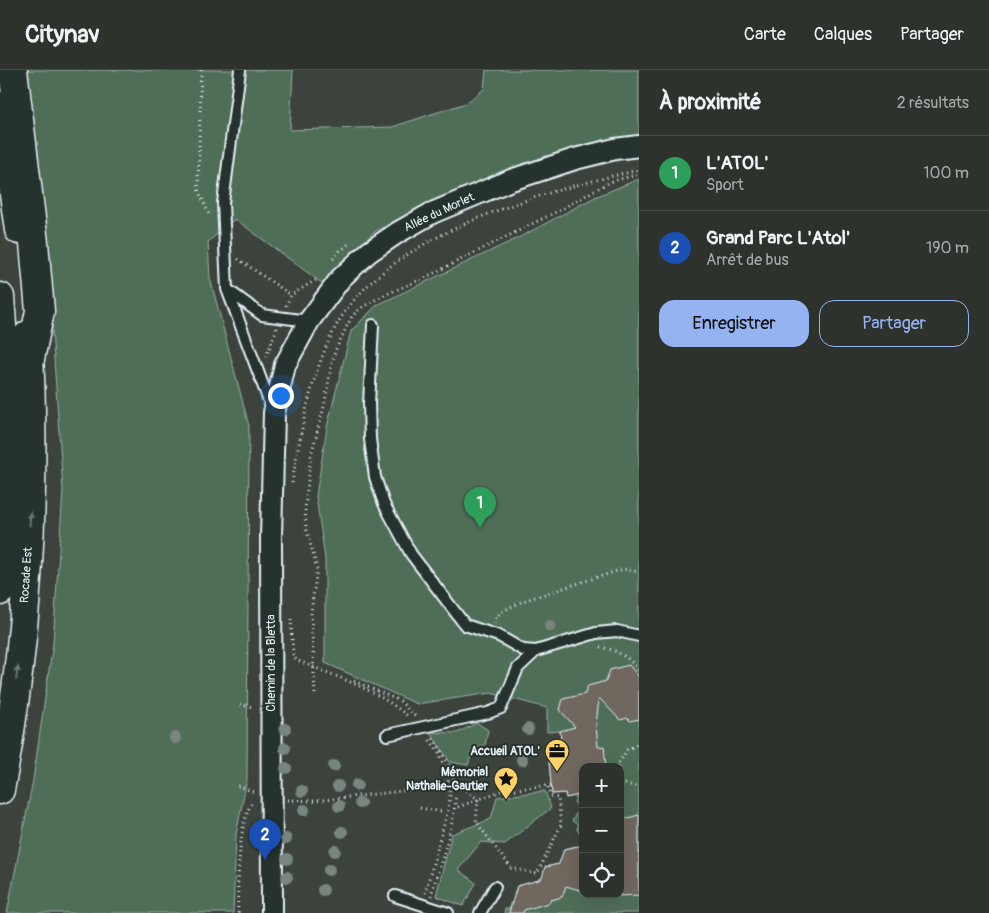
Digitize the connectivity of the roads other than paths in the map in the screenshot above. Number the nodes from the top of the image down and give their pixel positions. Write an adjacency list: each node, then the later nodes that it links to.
1 (13, 70): 9 (highway)
2 (240, 70): 5 (lane)
3 (0, 106): 9 (highway)
4 (639, 146): 7 (street, Allée du Morlet)
5 (227, 289): 7 (lane); 10 (lane)
6 (0, 297): 11 (highway, Rocade Est)
7 (309, 321): 10 (street, Allée du Morlet)
8 (373, 325): 13 (lane)
9 (30, 359): 15 (highway, Rocade Est, one-way to 9)
10 (274, 413): 18 (street, Chemin de la Bletta)
11 (0, 591)
12 (639, 636): 13 (lane)
13 (536, 651): 14 (lane)
14 (387, 735)
15 (0, 790)
16 (495, 887): 20 (lane)
17 (395, 896): 19 (lane)
18 (272, 913)
19 (448, 913)
20 (480, 913)

